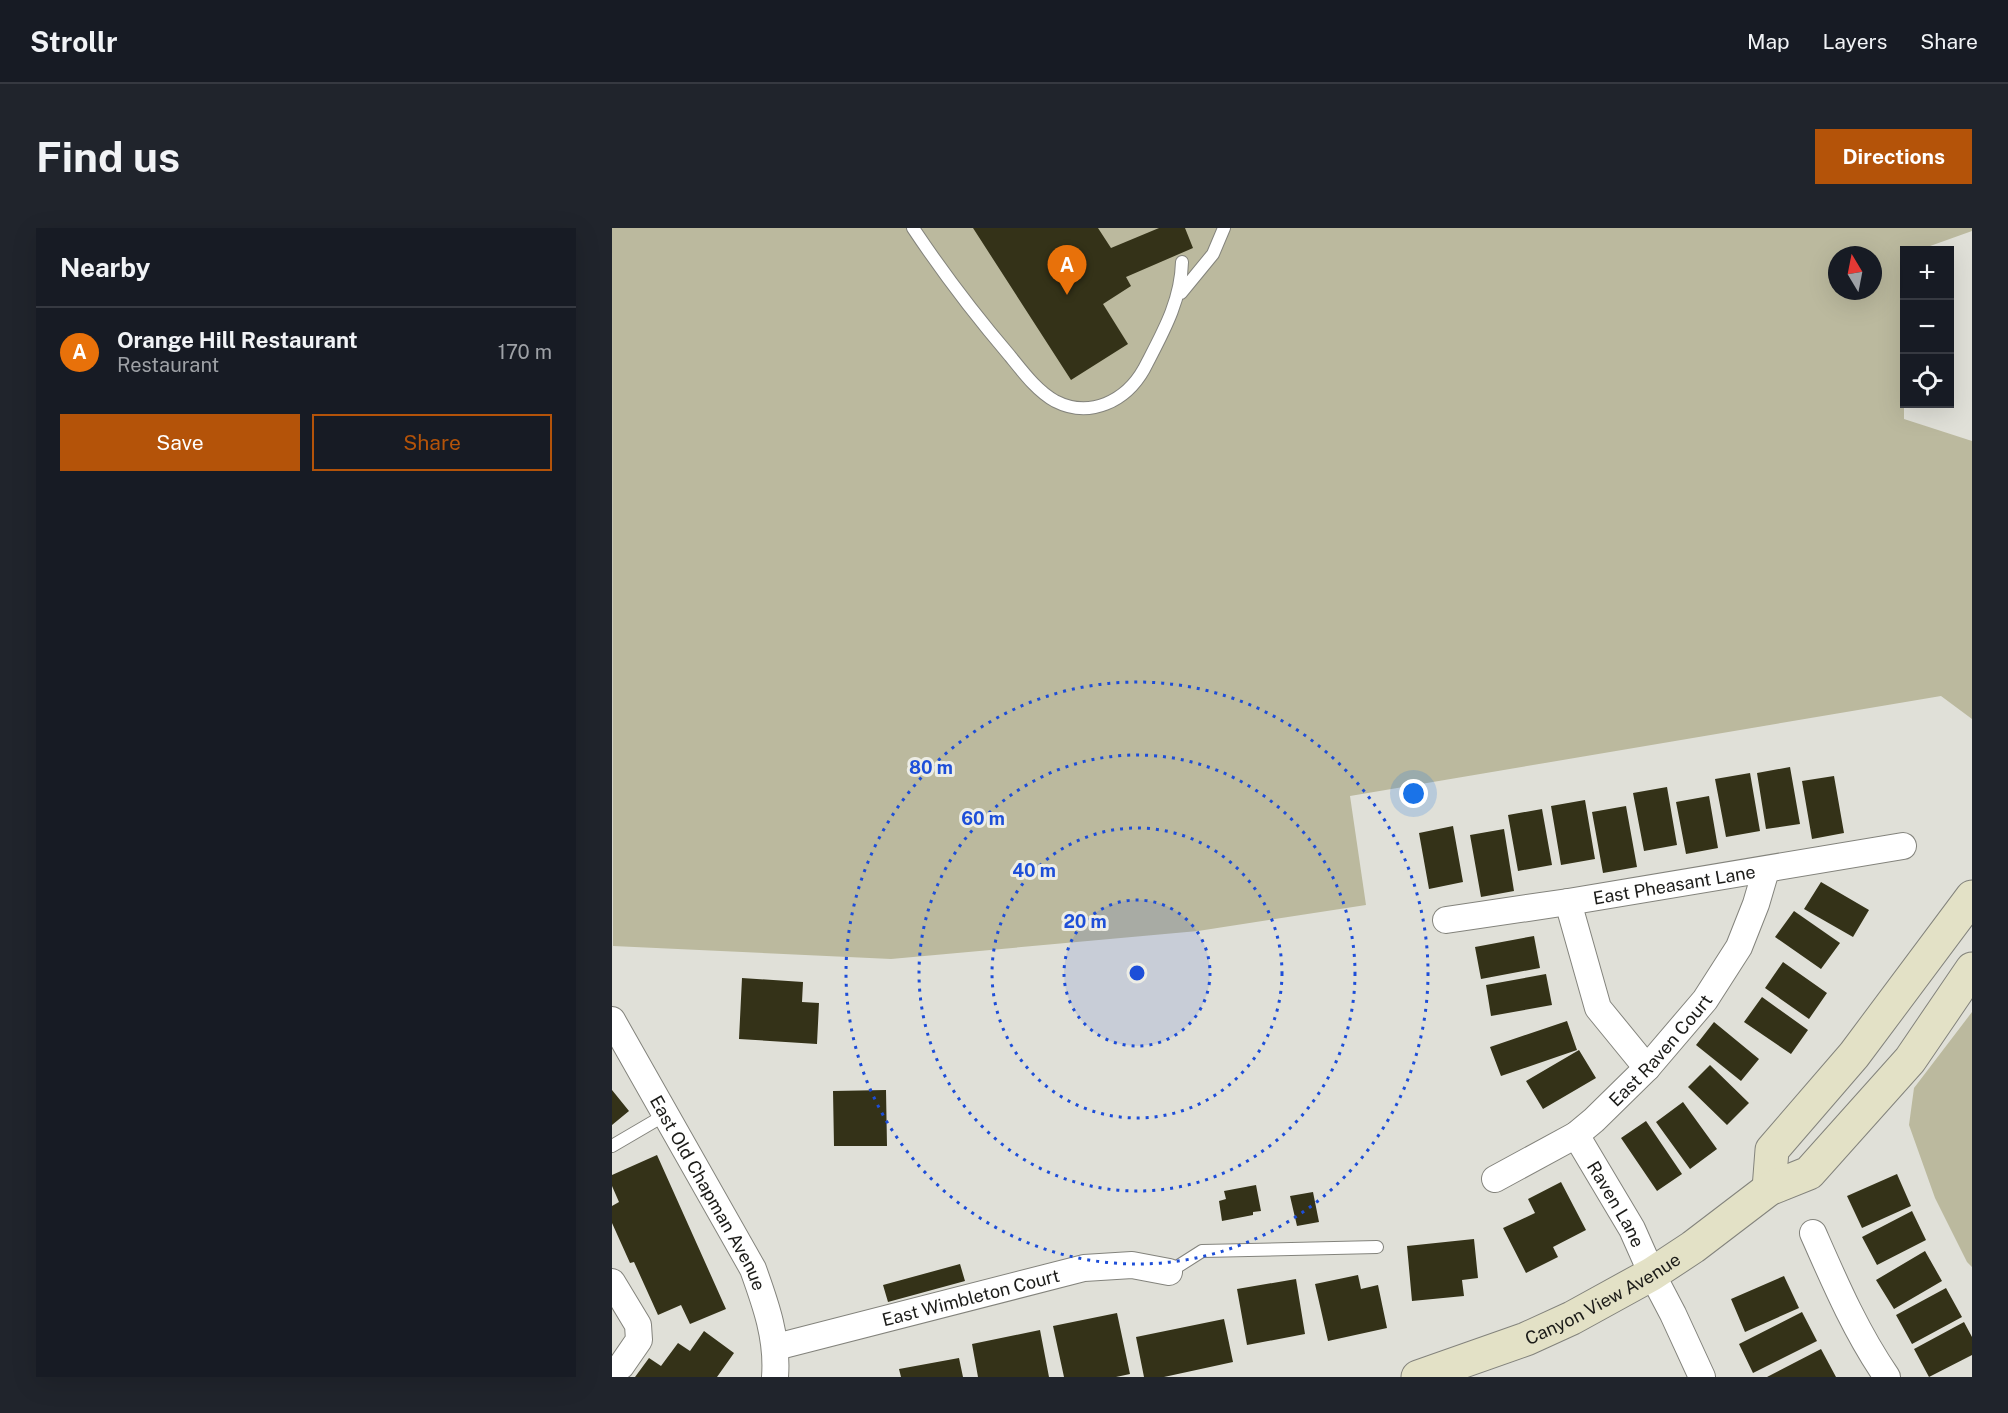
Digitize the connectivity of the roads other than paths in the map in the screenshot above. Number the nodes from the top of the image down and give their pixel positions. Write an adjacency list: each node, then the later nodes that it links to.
1 (913, 228): 4 (lane)
2 (1224, 228): 4 (lane)
3 (1182, 262): 4 (lane)
4 (1177, 299)
5 (1903, 846): 6 (street, East Pheasant Lane)
6 (1766, 870): 8 (street, East Pheasant Lane); 12 (street, East Raven Court)
7 (1972, 897): 17 (street)
8 (1568, 902): 9 (street, East Pheasant Lane); 12 (street)
9 (1446, 920)
10 (1972, 969): 17 (street, Canyon View Avenue)
11 (612, 1020): 13 (street, East Old Chapman Avenue)
12 (1647, 1068): 14 (street, East Raven Court)
13 (665, 1115): 15 (lane); 23 (street, East Old Chapman Avenue)
14 (1576, 1135): 16 (street, East Raven Court); 21 (street, Raven Lane)
15 (612, 1146)
16 (1495, 1179)
17 (1768, 1189): 21 (street, Canyon View Avenue)
18 (1813, 1233): 28 (street)
19 (1377, 1247): 20 (lane)
20 (1168, 1272): 23 (street, East Wimbleton Court)
21 (1652, 1274): 26 (street, Canyon View Avenue); 27 (street, Raven Lane)
22 (612, 1282): 24 (street)
23 (776, 1347): 25 (street, East Old Chapman Avenue)
24 (612, 1372)
25 (775, 1377)
26 (1418, 1377)
27 (1702, 1377)
28 (1887, 1377)

